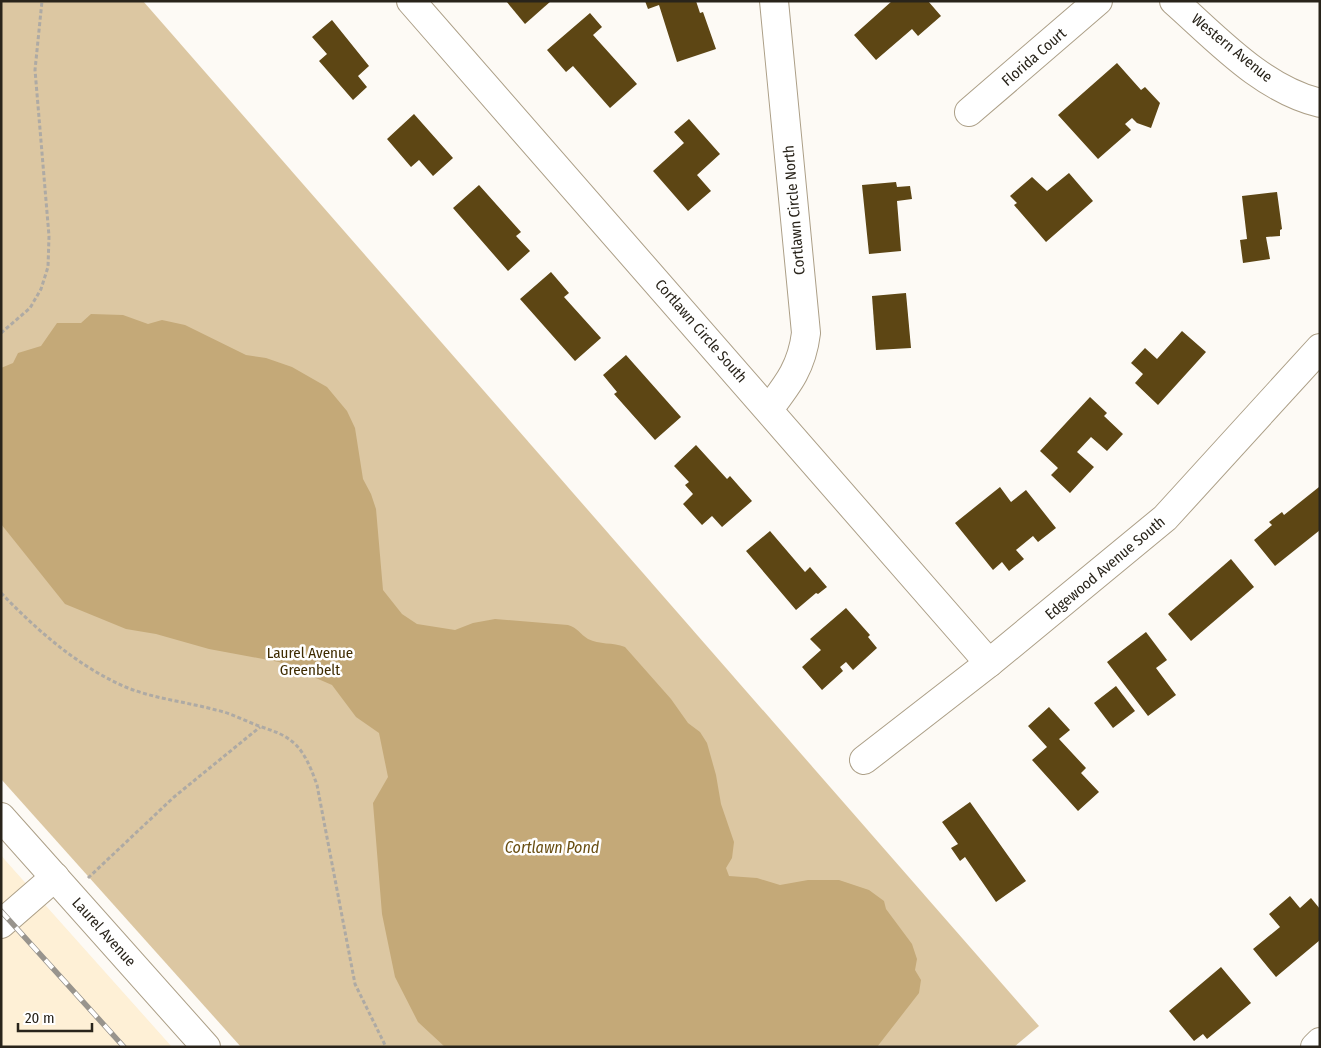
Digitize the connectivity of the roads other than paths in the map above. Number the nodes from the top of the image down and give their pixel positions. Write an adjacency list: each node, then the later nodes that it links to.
1 (411, 1): 8 (street, Cortlawn Circle South)
2 (774, 1): 8 (street, Cortlawn Circle North)
3 (1098, 1): 6 (street, Florida Court)
4 (1174, 1): 5 (street, Western Avenue)
5 (1320, 103)
6 (969, 112)
7 (1320, 348): 9 (street, Edgewood Avenue South)
8 (769, 408): 9 (street, Cortlawn Circle South)
9 (989, 663): 10 (street, Edgewood Avenue South)
10 (864, 760)
11 (1, 817): 12 (street, Laurel Avenue)
12 (54, 877): 13 (street); 15 (street, Laurel Avenue)
13 (1, 924)
14 (1320, 1042): 16 (street)
15 (206, 1047)
16 (1314, 1047)

